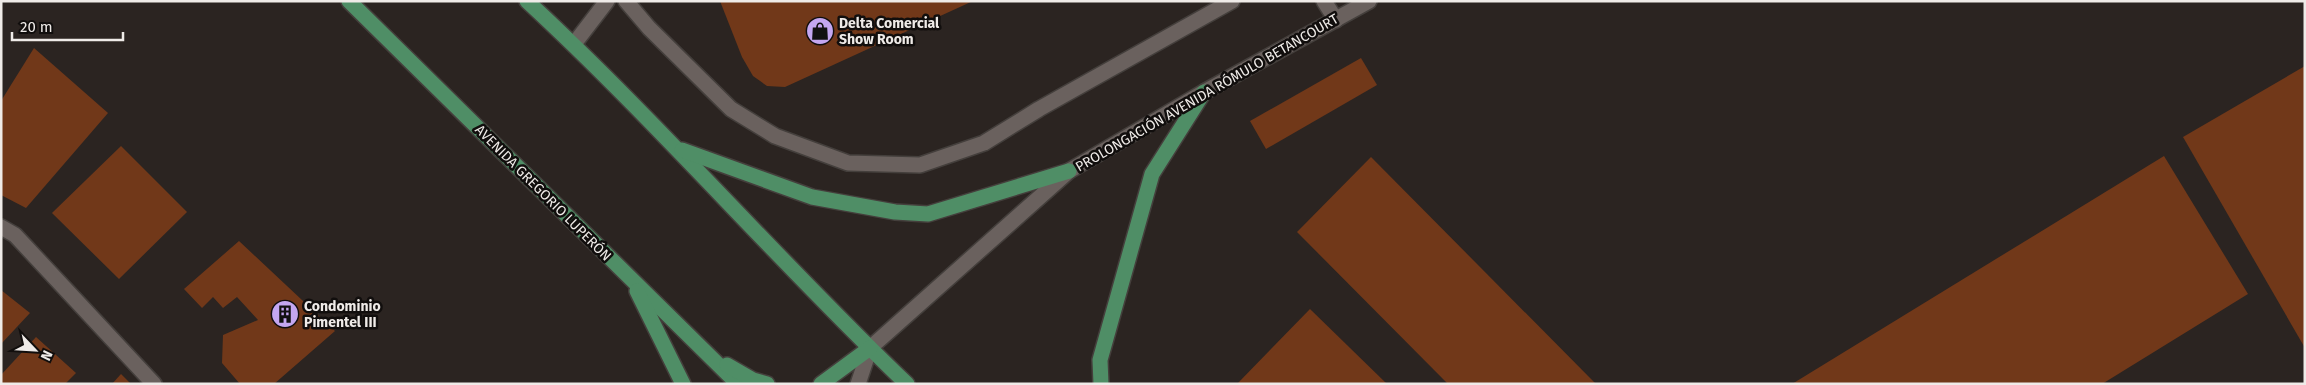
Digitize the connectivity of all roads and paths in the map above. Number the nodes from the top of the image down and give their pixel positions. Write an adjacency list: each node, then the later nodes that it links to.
1 (349, 1): 14 (main road, AVENIDA GREGORIO LUPERÓN)
2 (528, 1): 9 (main road)
3 (607, 1): 9 (street)
4 (626, 1): 5 (street)
5 (1232, 1)
6 (1324, 1): 8 (street)
7 (1369, 1): 8 (street, PROLONGACIÓN AVENIDA RÓMULO BETANCOURT)
8 (1336, 20): 10 (street, PROLONGACIÓN AVENIDA RÓMULO BETANCOURT)
9 (574, 44): 11 (main road)
10 (1204, 92): 12 (street, PROLONGACIÓN AVENIDA RÓMULO BETANCOURT); 25 (main road)
11 (678, 148): 12 (main road); 15 (main road)
12 (1069, 171): 15 (street, PROLONGACIÓN AVENIDA RÓMULO BETANCOURT)
13 (1, 227): 17 (street)
14 (632, 281): 16 (main road, AVENIDA GREGORIO LUPERÓN); 18 (main road)
15 (870, 348): 21 (main road); 22 (street); 23 (street); 24 (main road)
16 (706, 353): 19 (main road, AVENIDA GREGORIO LUPERÓN); 20 (main road)
17 (154, 384)
18 (683, 384)
19 (738, 384)
20 (767, 384)
21 (821, 384)
22 (858, 384)
23 (870, 384)
24 (907, 384)
25 (1101, 384)

